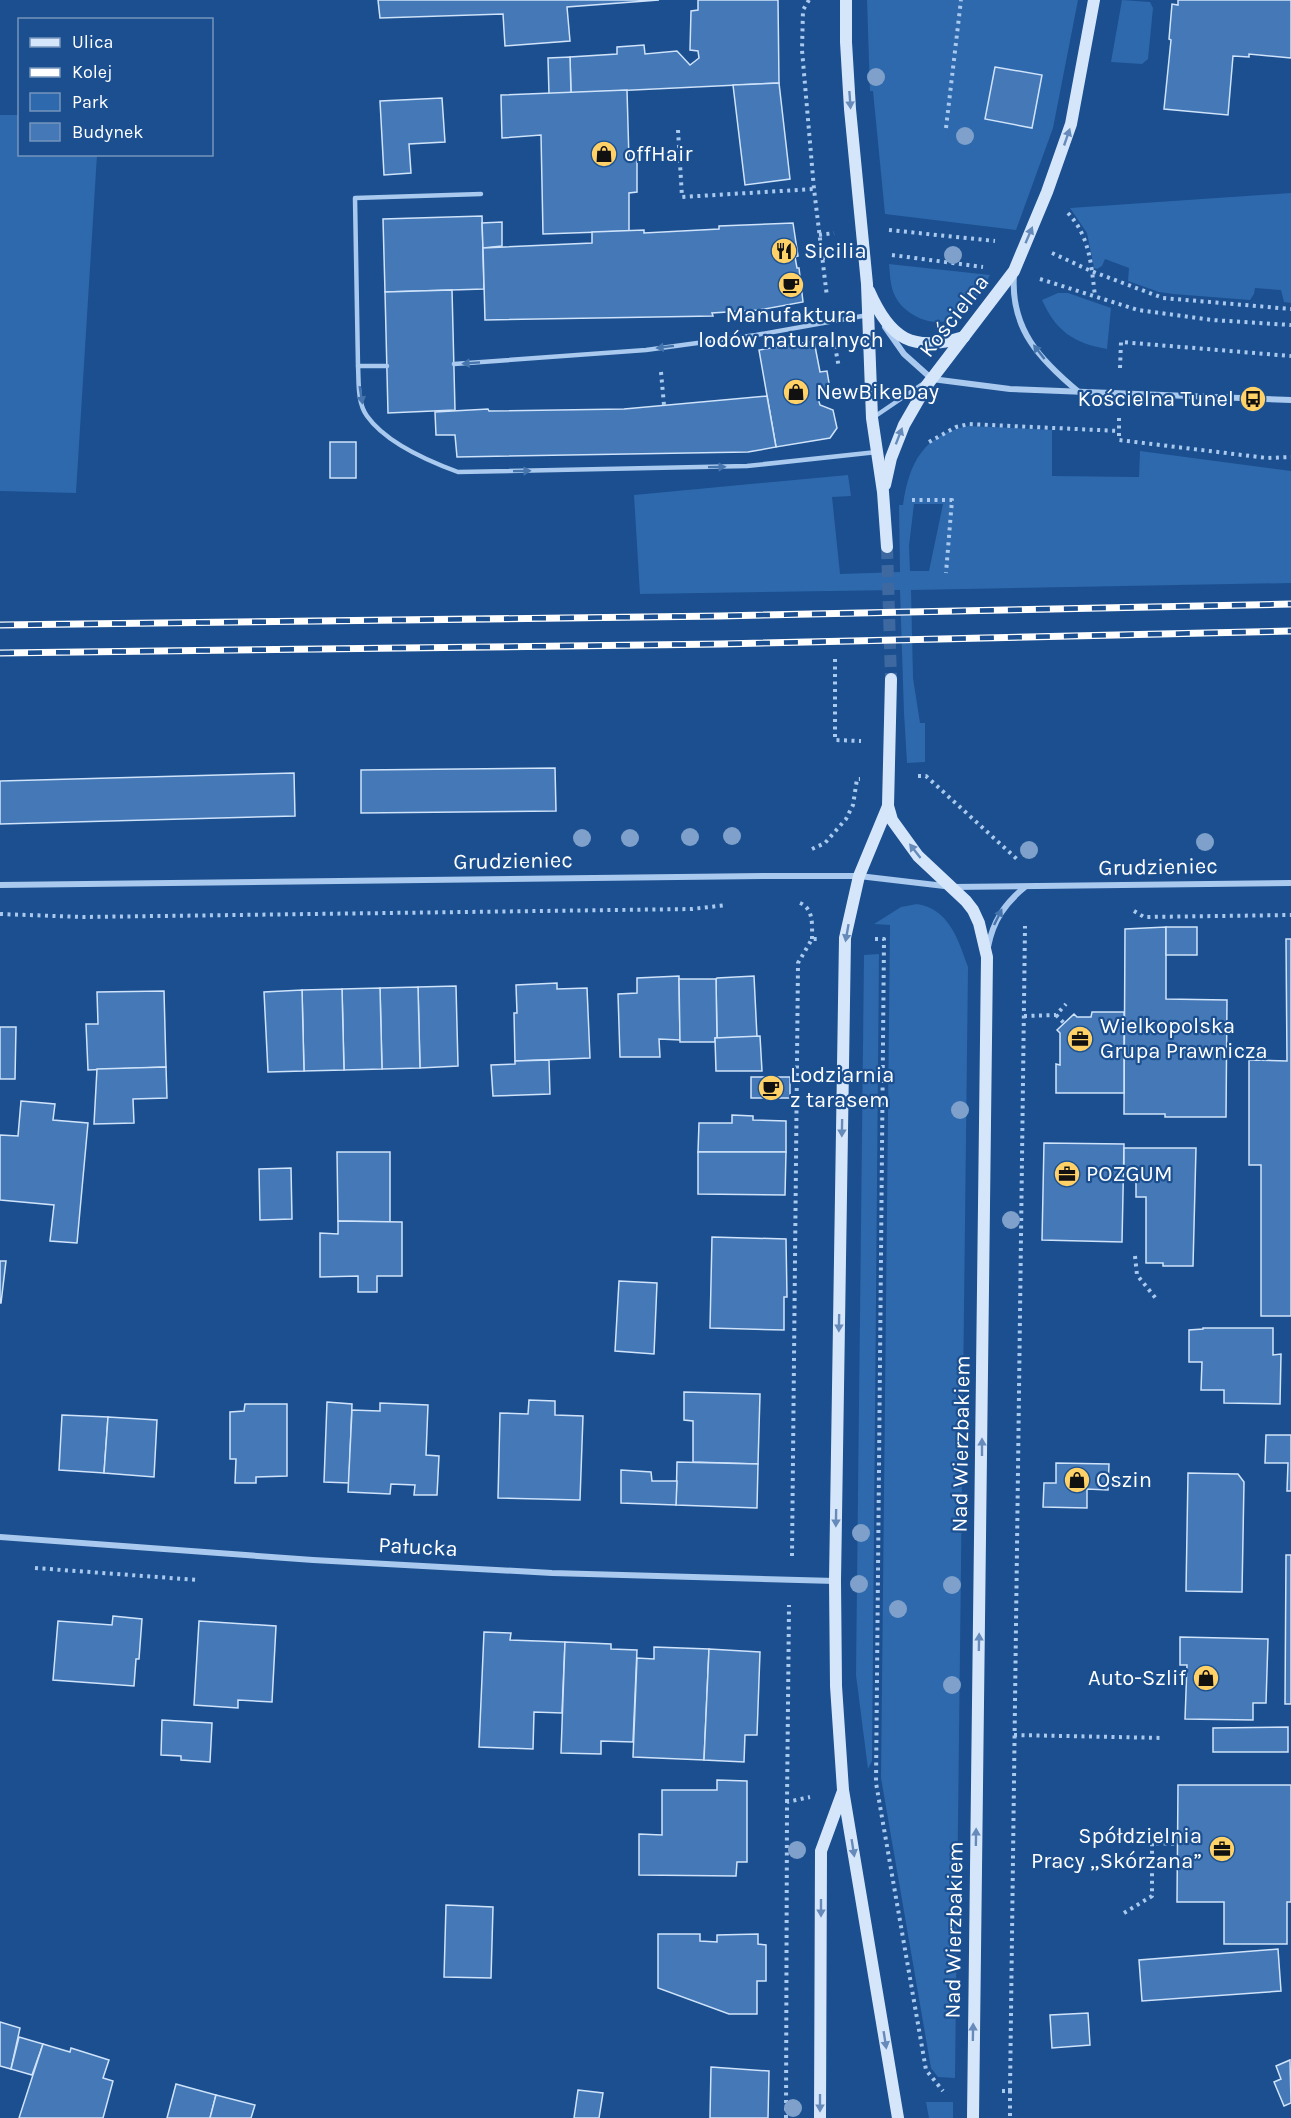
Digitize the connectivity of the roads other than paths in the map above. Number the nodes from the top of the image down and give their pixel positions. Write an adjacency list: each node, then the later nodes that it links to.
1 (846, 0): 5 (street, one-way to 5)
2 (1094, 0): 4 (street, Kościelna, one-way to 2)
3 (481, 194): 10 (lane)
4 (1014, 271): 8 (street, Kościelna); 13 (street, one-way to 4)
5 (867, 284): 6 (street); 7 (street)
6 (873, 299): 8 (street); 12 (street)
7 (868, 315): 9 (lane, one-way to 9); 15 (street)
8 (964, 337): 12 (street, Kościelna)
9 (454, 364)
10 (357, 366): 11 (lane); 16 (lane, one-way to 16)
11 (387, 366)
12 (932, 379): 13 (street); 15 (lane); 17 (street, Kościelna, one-way to 12)
13 (1081, 393): 14 (street)
14 (1291, 400)
15 (872, 418): 16 (street)
16 (877, 452): 17 (street)
17 (883, 492): 18 (street)
18 (887, 547)
19 (891, 679): 20 (street, Nad Wierzbakiem)
20 (888, 806): 21 (street, Nad Wierzbakiem); 24 (street, Nad Wierzbakiem, one-way to 20)
21 (859, 876): 23 (street, Grudzieniec); 24 (street, Grudzieniec); 28 (street, Nad Wierzbakiem, one-way to 28)
22 (1291, 882): 25 (street, Grudzieniec)
23 (0, 885)
24 (953, 887): 25 (street, Grudzieniec); 26 (street, Nad Wierzbakiem)
25 (1025, 887): 26 (street, one-way to 25)
26 (987, 957): 32 (street, Nad Wierzbakiem, one-way to 26)
27 (0, 1537): 28 (street, Pałucka)
28 (835, 1581): 29 (street, Nad Wierzbakiem)
29 (843, 1790): 30 (street, Nad Wierzbakiem, one-way to 30); 31 (street, Nad Wierzbakiem, one-way to 31)
30 (820, 2118)
31 (898, 2118)
32 (973, 2118)

